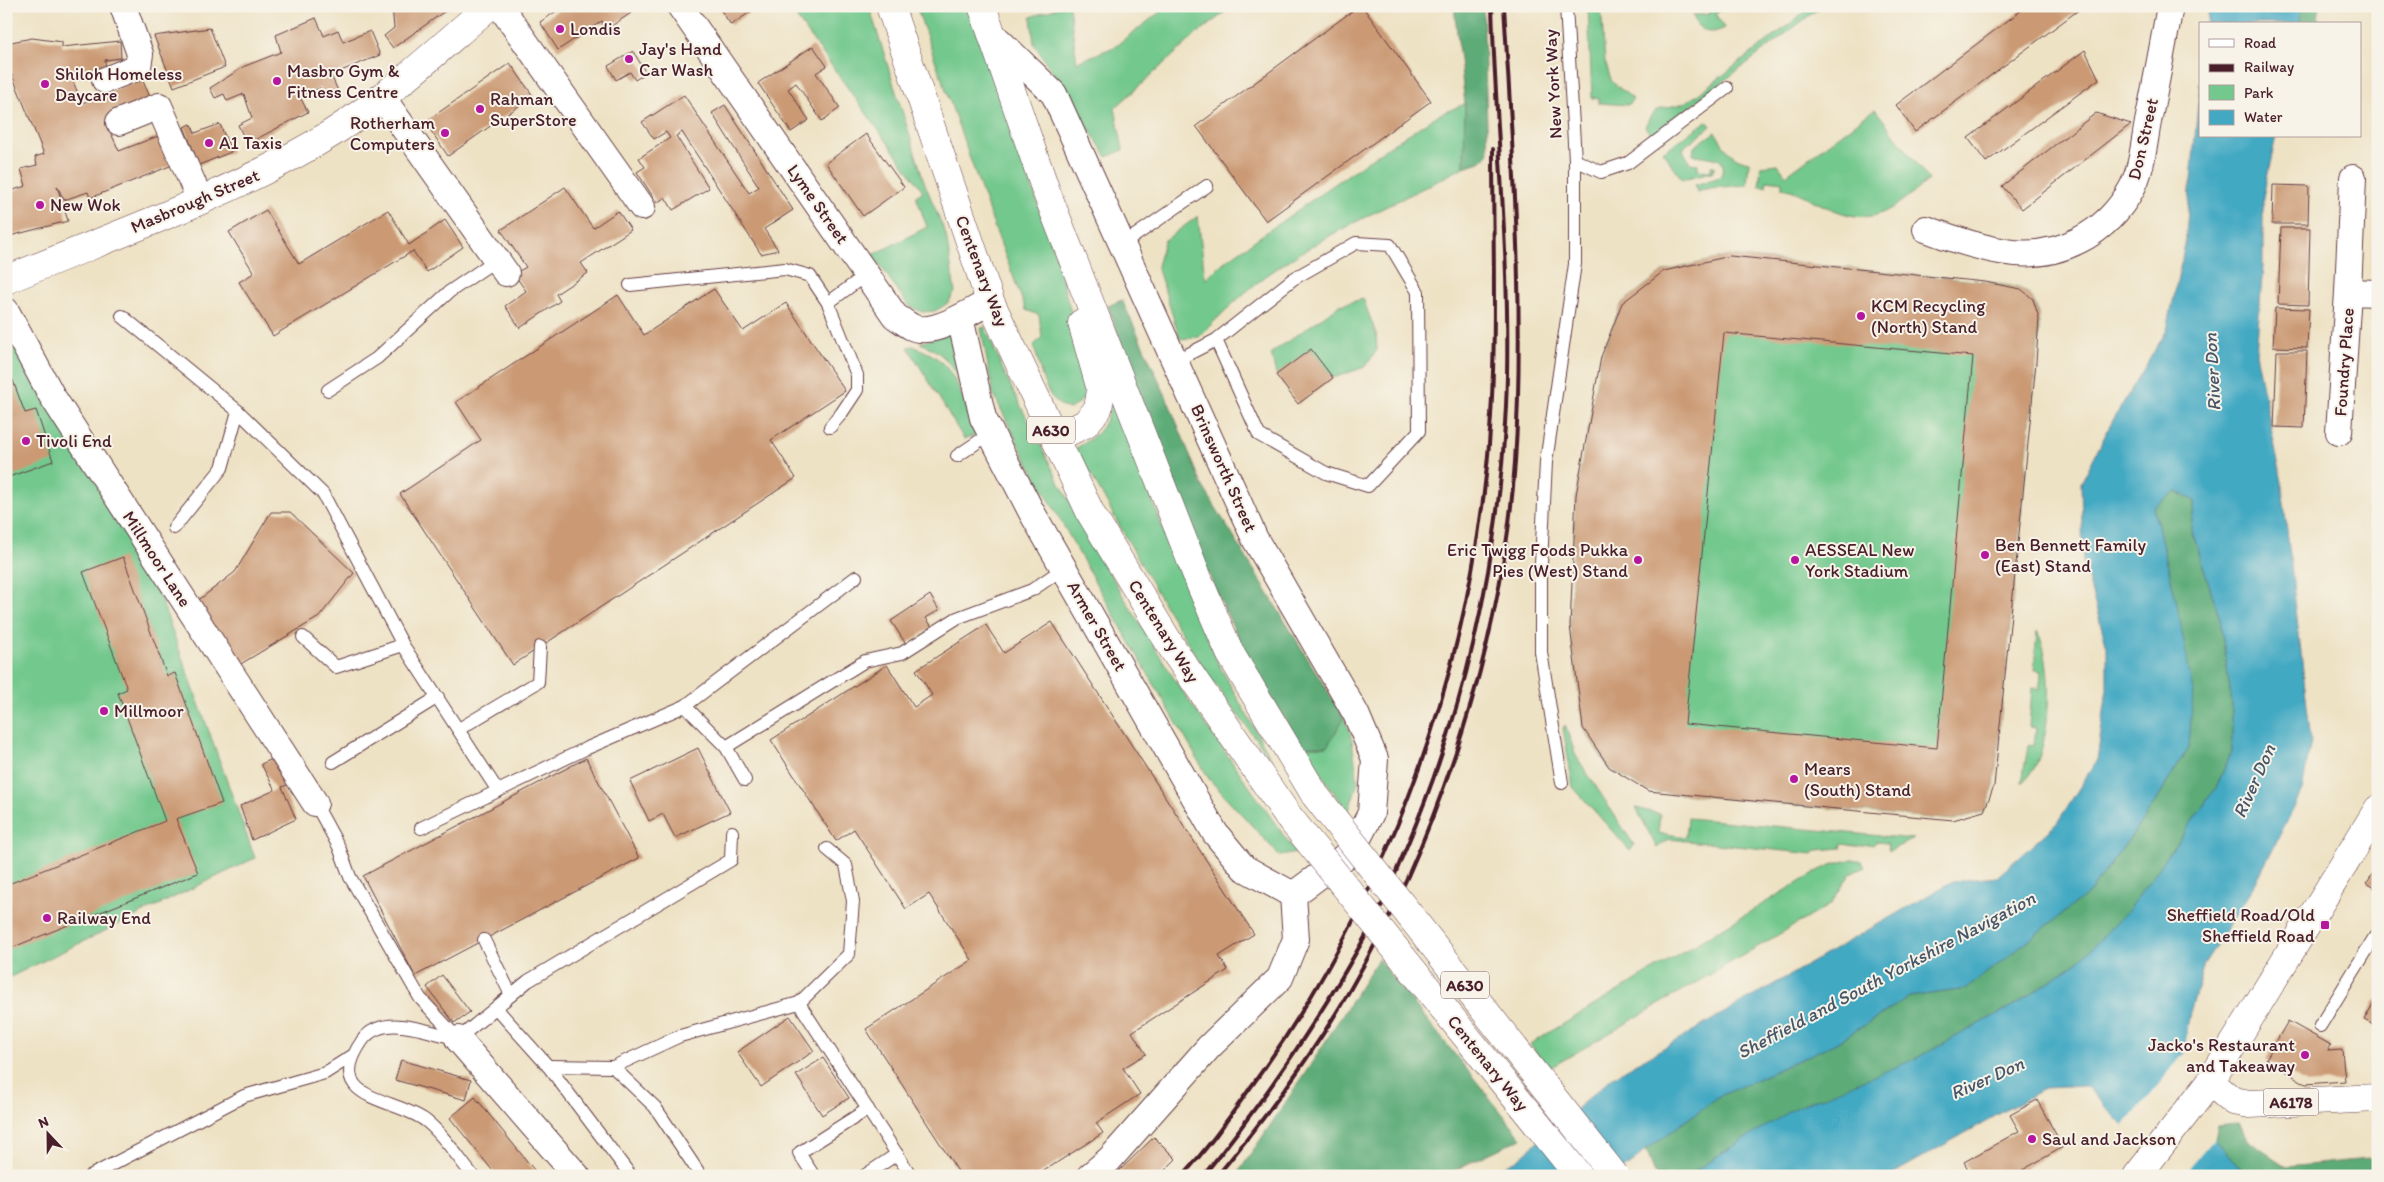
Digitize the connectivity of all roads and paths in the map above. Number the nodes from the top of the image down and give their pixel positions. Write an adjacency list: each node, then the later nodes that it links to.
1 (123, 6): 10 (street)
2 (489, 6): 12 (main road, Masbrough Street)
3 (500, 6): 19 (street)
4 (680, 6): 23 (street, Lyme Street)
5 (890, 6): 28 (main road, Centenary Way / A630)
6 (982, 6): 9 (main road, Centenary Way / A630)
7 (1566, 6): 14 (lane, New York Way)
8 (2170, 6): 20 (street, Don Street)
9 (991, 32): 17 (main road, Centenary Way / A630); 21 (street, Brinsworth Street)
10 (105, 80)
11 (1726, 88): 14 (lane)
12 (382, 96): 18 (main road, Masbrough Street); 22 (street)
13 (119, 122): 18 (street)
14 (1575, 160): 54 (lane, New York Way)
15 (2353, 178): 26 (street, Foundry Place)
16 (1207, 186): 21 (lane)
17 (1046, 191): 40 (main road, A630); 86 (main road, Centenary Way / A630, bridge)
18 (200, 200): 24 (main road, Masbrough Street)
19 (642, 207)
20 (1926, 229)
21 (1123, 244): 34 (street, Brinsworth Street)
22 (501, 266): 35 (lane)
23 (867, 274): 29 (lane); 32 (street, Lyme Street)
24 (6, 280)
25 (630, 285): 29 (lane)
26 (2348, 292): 27 (street, Foundry Place); 38 (street, Foundry Place)
27 (2378, 293)
28 (990, 301): 32 (street, Lyme Street); 40 (main road, Centenary Way / A630)
29 (828, 303): 37 (lane)
30 (6, 311): 56 (street, Millmoor Lane)
31 (122, 316): 36 (lane)
32 (960, 318): 39 (street, Armer Street)
33 (1216, 340): 33 (lane); 34 (lane)
34 (1175, 360): 61 (street, Brinsworth Street)
35 (328, 390)
36 (238, 411): 42 (lane); 46 (lane)
37 (830, 427)
38 (2339, 432)
39 (991, 433): 41 (lane); 43 (street, Armer Street)
40 (1055, 438): 85 (main road, Centenary Way / A630, bridge)
41 (957, 456)
42 (174, 528)
43 (1064, 568): 51 (lane); 61 (street, Armer Street)
44 (856, 578): 49 (lane)
45 (303, 637): 46 (lane)
46 (403, 645): 48 (lane)
47 (540, 647): 50 (lane)
48 (438, 698): 50 (lane); 52 (lane)
49 (686, 706): 51 (lane); 55 (lane)
50 (458, 729): 55 (lane)
51 (726, 747): 53 (lane)
52 (333, 762)
53 (745, 780)
54 (1562, 783)
55 (498, 790): 58 (lane)
56 (315, 803): 68 (lane)
57 (2378, 810): 72 (main road)
58 (421, 828)
59 (732, 832): 64 (lane)
60 (827, 849): 65 (lane)
61 (1293, 895): 84 (street)
62 (2378, 936): 67 (lane)
63 (484, 940): 64 (lane)
64 (511, 995): 66 (lane)
65 (799, 1002): 71 (lane); 74 (lane)
66 (496, 1008): 68 (lane); 70 (lane)
67 (2320, 1026)
68 (458, 1039): 69 (lane); 78 (street)
69 (352, 1056): 76 (lane); 77 (lane)
70 (548, 1066): 71 (lane); 79 (lane)
71 (613, 1067): 80 (lane)
72 (2206, 1089): 73 (main road, A6178); 87 (main road)
73 (2378, 1098)
74 (868, 1109): 75 (lane); 81 (lane)
75 (897, 1154): 82 (lane); 83 (lane)
76 (90, 1176)
77 (473, 1176)
78 (577, 1176)
79 (631, 1176)
80 (702, 1176)
81 (814, 1176)
82 (864, 1176)
83 (911, 1176)
84 (1090, 1176)
85 (1580, 1176)
86 (1615, 1176)
87 (2137, 1176)

